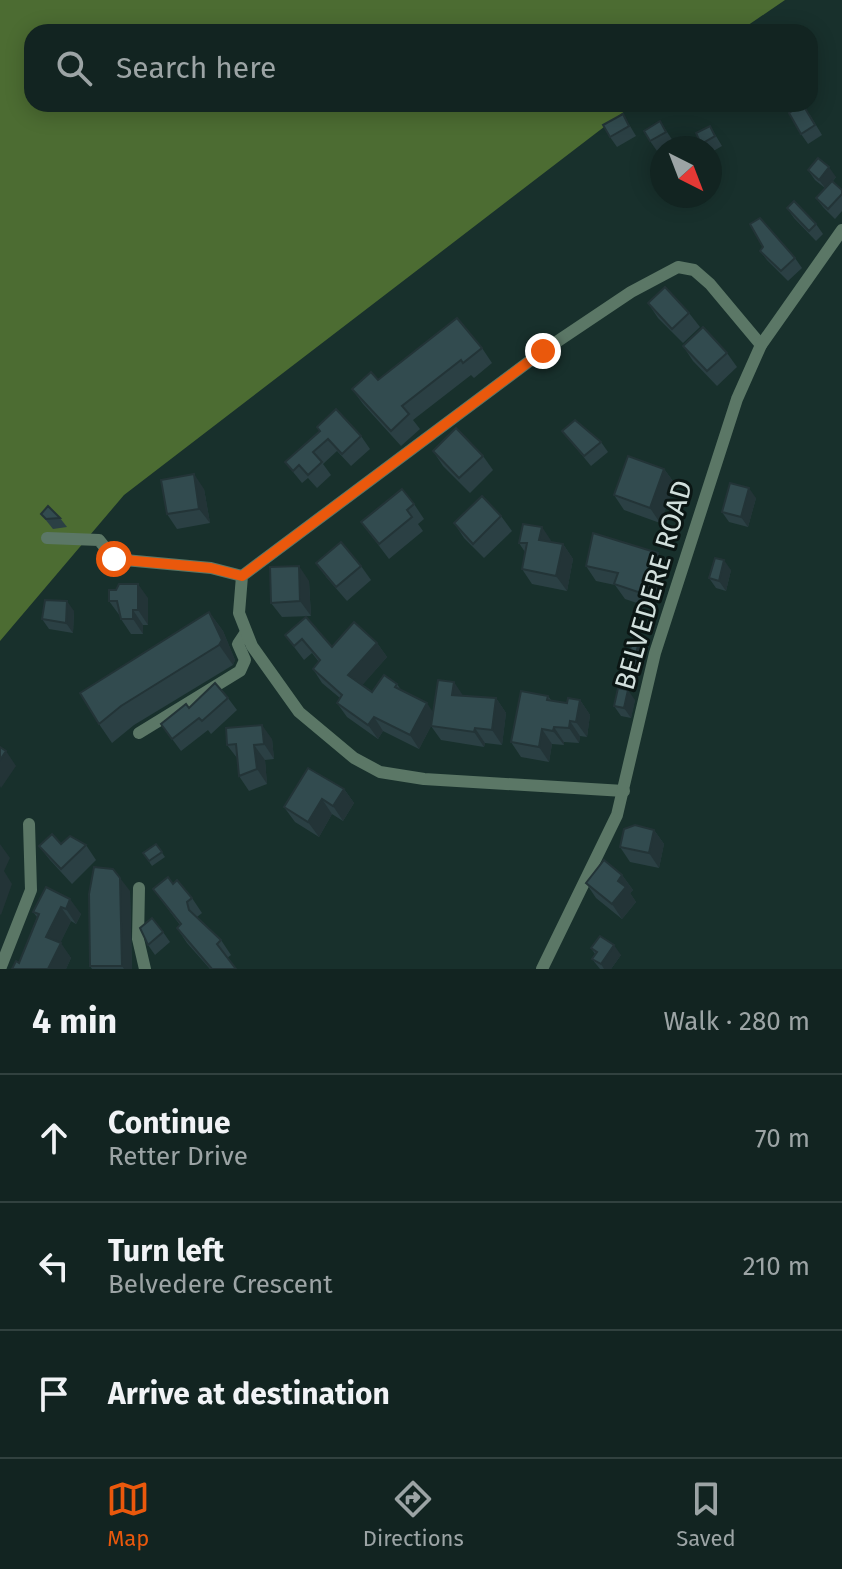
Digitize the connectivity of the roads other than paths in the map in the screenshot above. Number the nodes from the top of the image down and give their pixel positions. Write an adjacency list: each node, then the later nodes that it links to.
1 (842, 230): 2 (street, BELVEDERE ROAD)
2 (761, 345): 4 (street); 7 (street, BELVEDERE ROAD)
3 (47, 538): 4 (street)
4 (242, 576): 5 (street)
5 (246, 632): 6 (street); 7 (street)
6 (139, 733)
7 (624, 791): 12 (street, BELVEDERE ROAD)
8 (29, 824): 10 (street)
9 (139, 888): 11 (street)
10 (0, 969)
11 (145, 969)
12 (542, 969)

